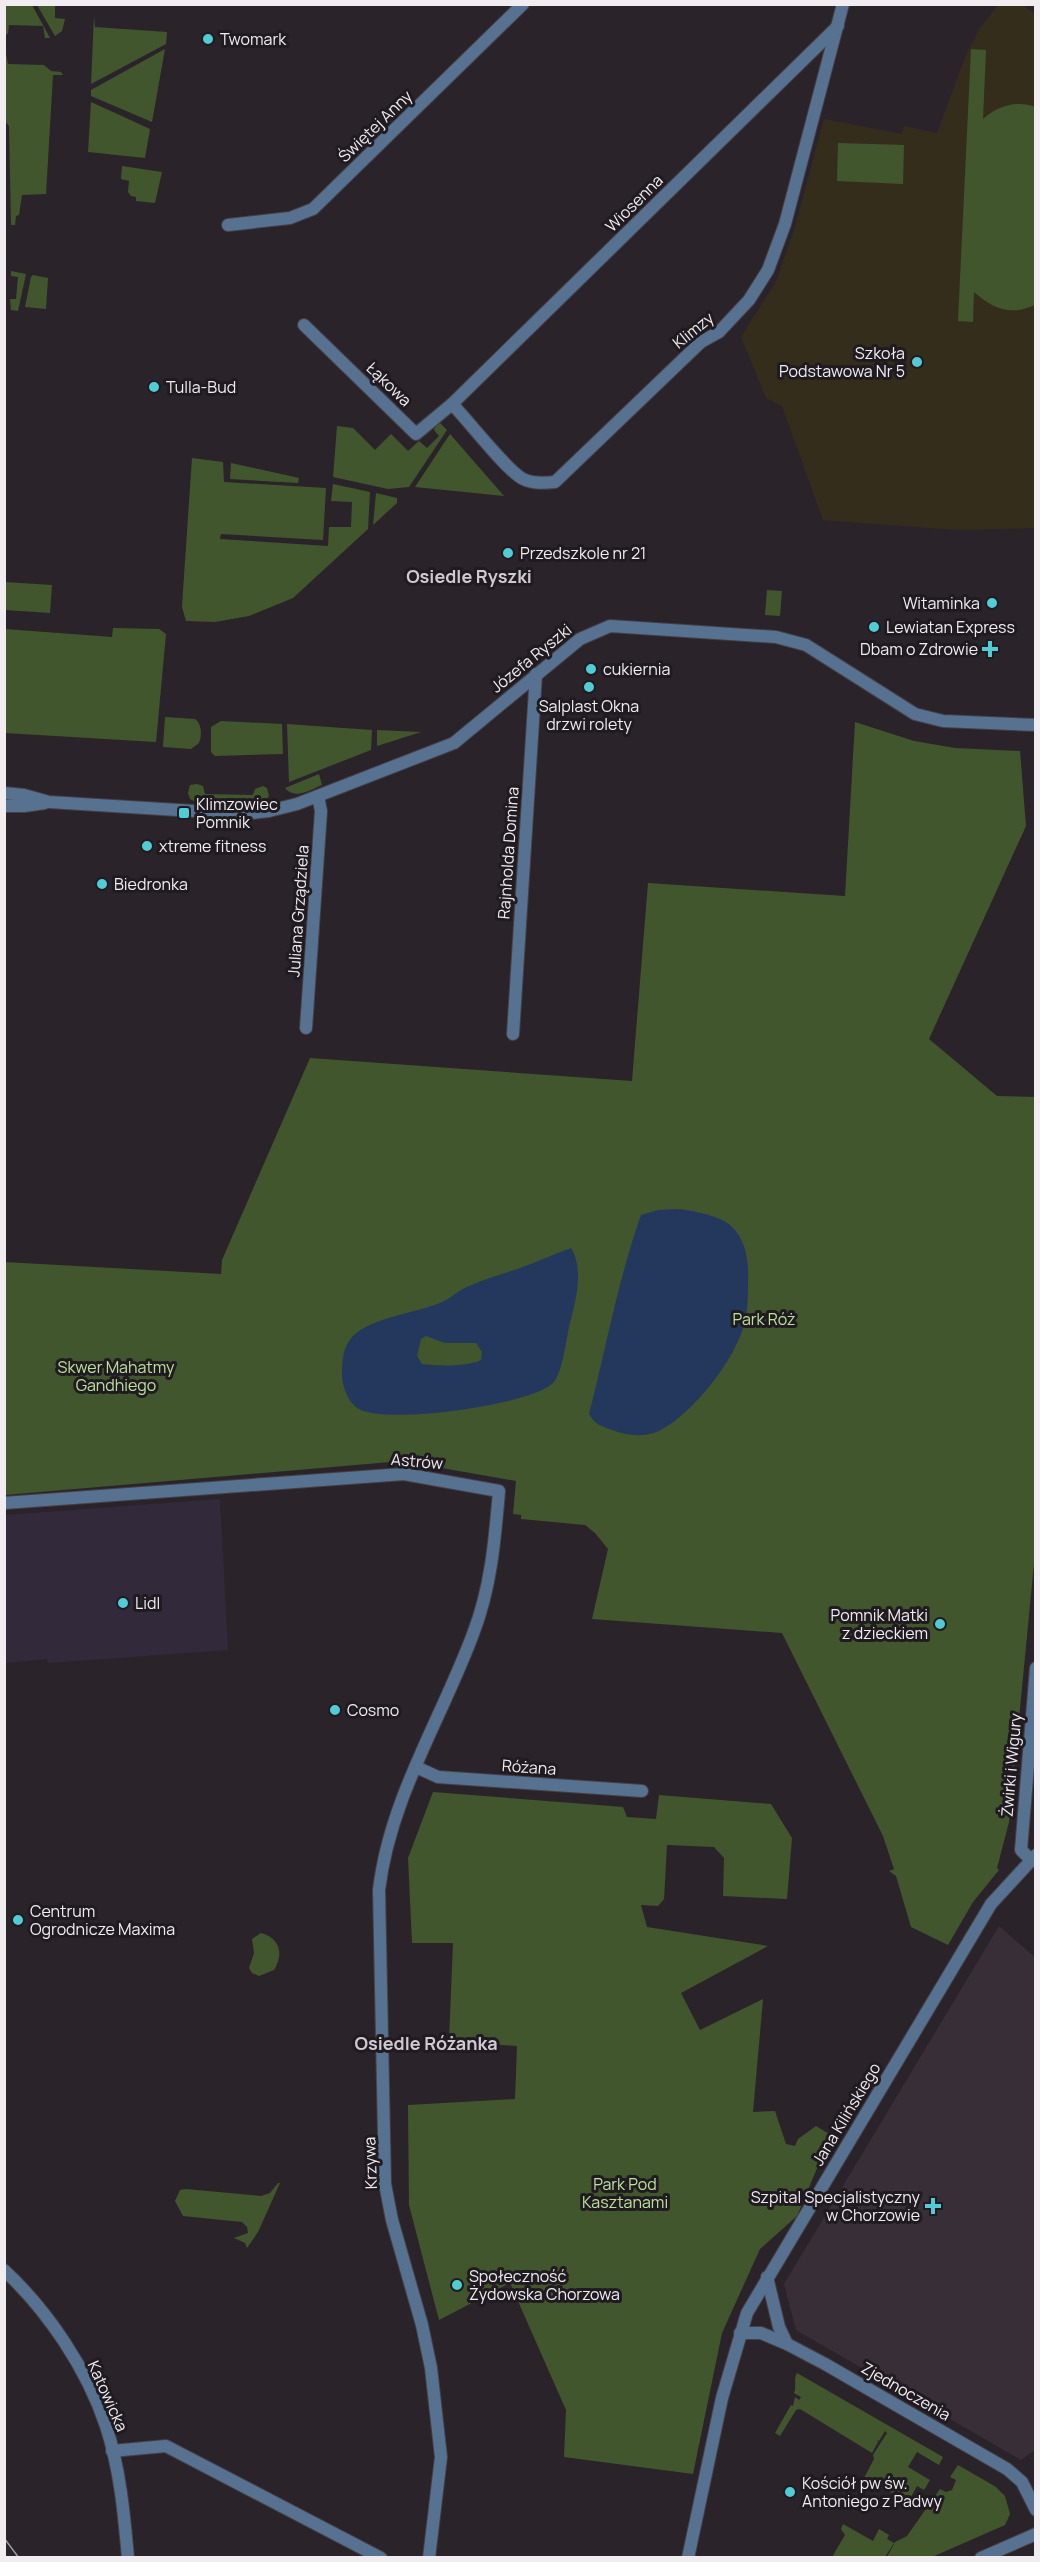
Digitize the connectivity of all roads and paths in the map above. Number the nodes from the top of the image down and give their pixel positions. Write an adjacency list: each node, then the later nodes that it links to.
1 (523, 4): 4 (street, Świętej Anny)
2 (843, 4): 3 (street, Klimzy)
3 (838, 26): 6 (street, Wiosenna); 6 (street, Klimzy)
4 (228, 225)
5 (304, 325): 6 (street, Łąkowa)
6 (452, 404)
7 (536, 674): 8 (street, Józefa Ryszki); 10 (street, Józefa Ryszki); 14 (street, Rajnholda Domina)
8 (1035, 725)
9 (4, 793): 11 (street, Józefa Ryszki)
10 (318, 796): 11 (street, Józefa Ryszki); 13 (street, Juliana Grządziela)
11 (49, 802): 12 (street, Józefa Ryszki)
12 (4, 806)
13 (306, 1028)
14 (513, 1034)
15 (4, 1503): 17 (street, Astrów)
16 (1035, 1668): 19 (street, Żwirki i Wigury)
17 (416, 1767): 18 (street, Różana); 29 (street, Krzywa)
18 (642, 1791)
19 (1033, 1857): 21 (street, Jana Kilińskiego)
20 (4, 2270): 24 (street, Katowicka)
21 (767, 2277): 22 (street, Jana Kilińskiego); 23 (street)
22 (740, 2333): 23 (street, Zjednoczenia); 30 (street, Jana Kilińskiego)
23 (787, 2344): 25 (street, Zjednoczenia)
24 (112, 2451): 27 (street, Katowicka); 28 (street)
25 (1035, 2510)
26 (1035, 2534): 31 (street)
27 (128, 2558)
28 (381, 2558)
29 (429, 2558)
30 (688, 2558)
31 (981, 2558)

